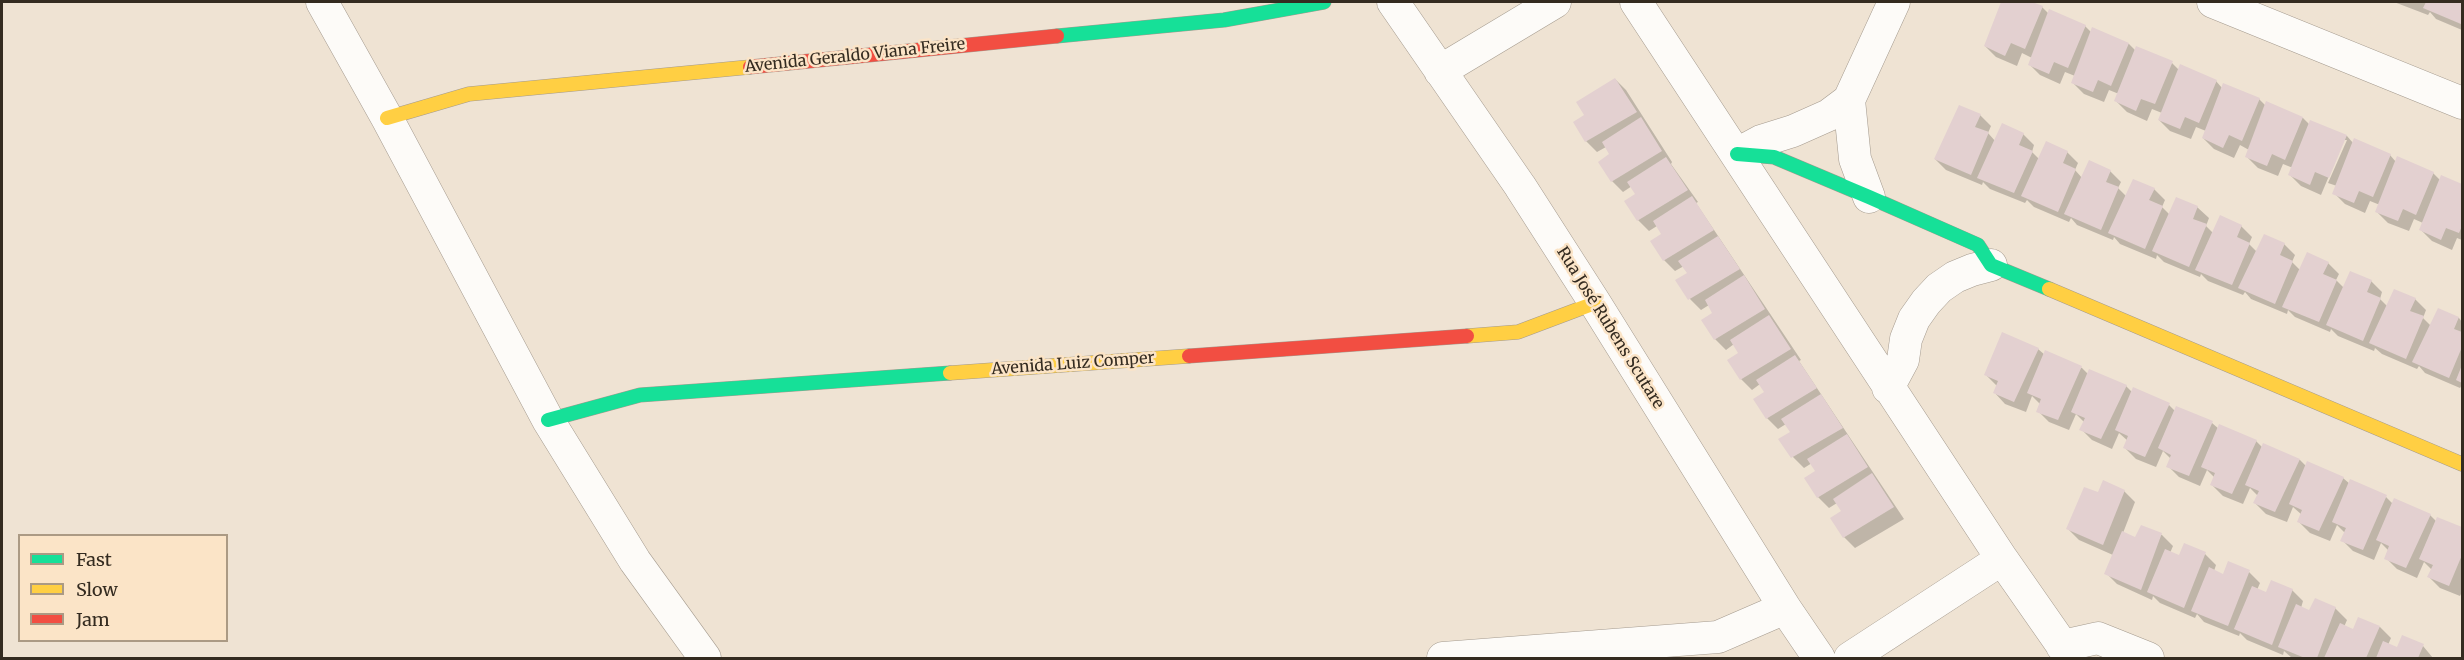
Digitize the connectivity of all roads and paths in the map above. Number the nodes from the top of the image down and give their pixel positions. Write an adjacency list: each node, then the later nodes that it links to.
1 (322, 2): 11 (street)
2 (1324, 2): 11 (street, Avenida Geraldo Viana Freire)
3 (1393, 2): 8 (street, Rua José Rubens Scutare)
4 (1555, 2): 8 (street)
5 (1636, 2): 12 (street)
6 (1893, 2): 9 (street)
7 (2213, 2): 10 (street)
8 (1440, 71): 15 (street, Rua José Rubens Scutare)
9 (1849, 100): 12 (street); 13 (street)
10 (2463, 103)
11 (387, 118): 17 (street)
12 (1737, 154): 13 (street); 16 (street)
13 (1869, 197): 14 (street)
14 (1991, 265): 16 (street); 18 (street)
15 (1595, 303): 17 (street, Avenida Luiz Comper); 20 (street, Rua José Rubens Scutare)
16 (1888, 388): 19 (street)
17 (548, 420): 22 (street)
18 (2463, 464)
19 (2002, 559): 21 (street); 25 (street)
20 (1785, 609): 23 (street); 24 (street, Rua José Rubens Scutare)
21 (2066, 652): 26 (street)
22 (705, 658)
23 (1443, 658)
24 (1819, 658)
25 (1850, 658)
26 (2148, 658)

